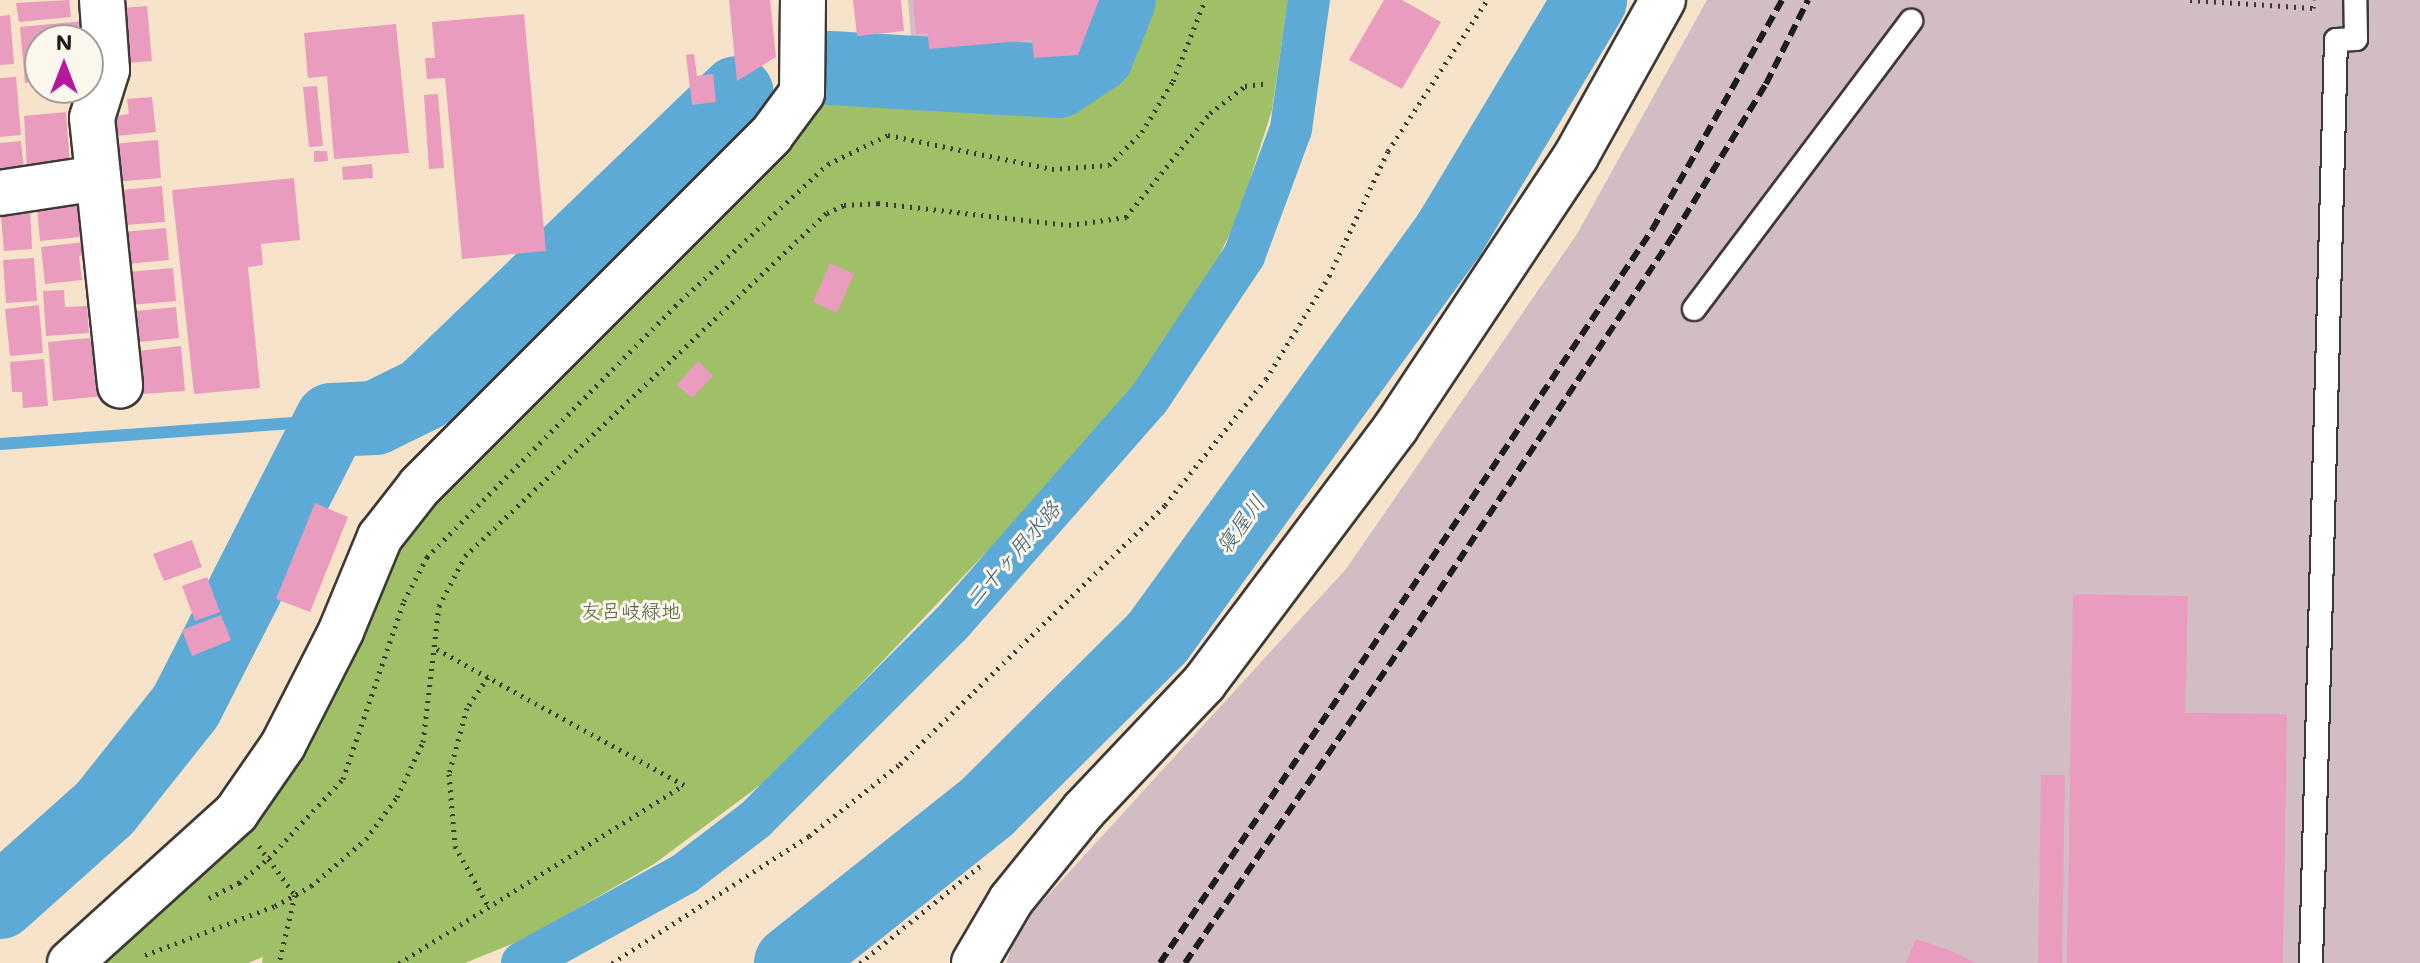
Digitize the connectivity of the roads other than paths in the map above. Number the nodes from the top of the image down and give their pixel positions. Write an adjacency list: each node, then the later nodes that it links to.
1 (102, 0): 6 (street)
2 (803, 0): 10 (street)
3 (1663, 0): 11 (street)
4 (2355, 0): 12 (lane)
5 (1911, 21): 8 (lane)
6 (98, 178): 7 (street); 9 (street)
7 (0, 193)
8 (1694, 309)
9 (120, 386)
10 (70, 963)
11 (974, 963)
12 (2311, 963)

